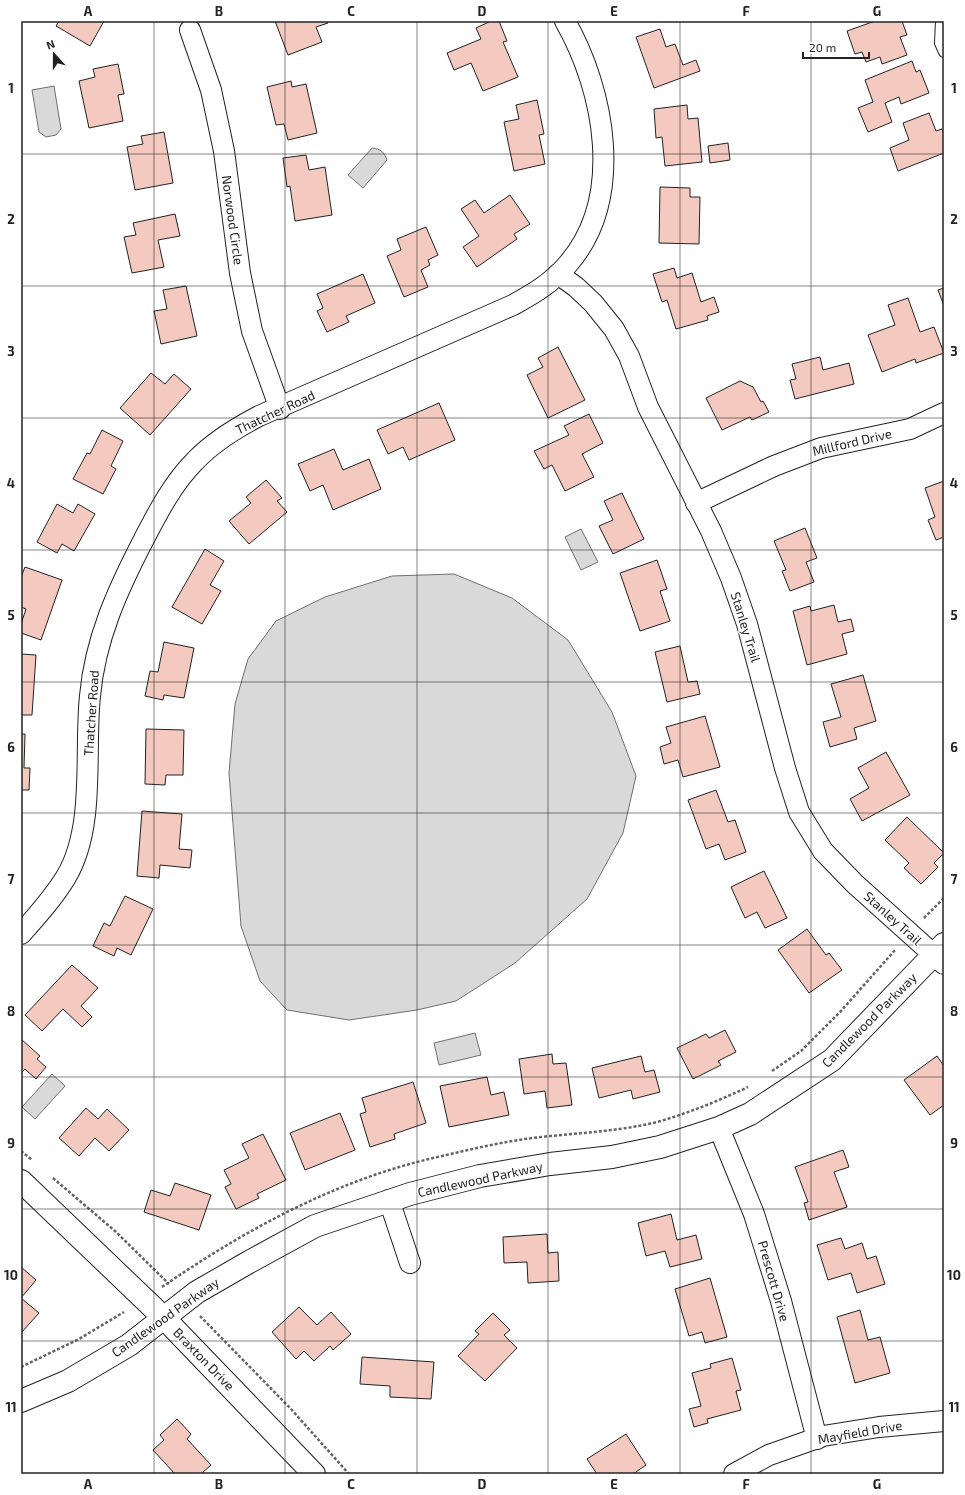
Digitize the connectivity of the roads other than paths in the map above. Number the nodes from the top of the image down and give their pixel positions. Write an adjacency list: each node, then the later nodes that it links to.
1 (565, 21): 5 (street, Thatcher Road)
2 (941, 21): 4 (lane)
3 (190, 30): 6 (street, Norwood Circle)
4 (944, 52)
5 (558, 274): 6 (street, Thatcher Road); 8 (street, Stanley Trail)
6 (280, 409): 9 (street, Thatcher Road)
7 (944, 413): 8 (street, Millford Drive)
8 (696, 503): 10 (street, Stanley Trail)
9 (21, 934)
10 (941, 954): 11 (street, Candlewood Parkway)
11 (719, 1128): 13 (street, Candlewood Parkway); 18 (street, Prescott Drive)
12 (21, 1181): 15 (street, Braxton Drive)
13 (388, 1200): 14 (street); 15 (street, Candlewood Parkway)
14 (410, 1263)
15 (164, 1318): 16 (street, Candlewood Parkway); 19 (street, Braxton Drive)
16 (21, 1401)
17 (944, 1421): 18 (street, Mayfield Drive)
18 (817, 1439): 20 (street, Mayfield Drive)
19 (314, 1474)
20 (734, 1474)

